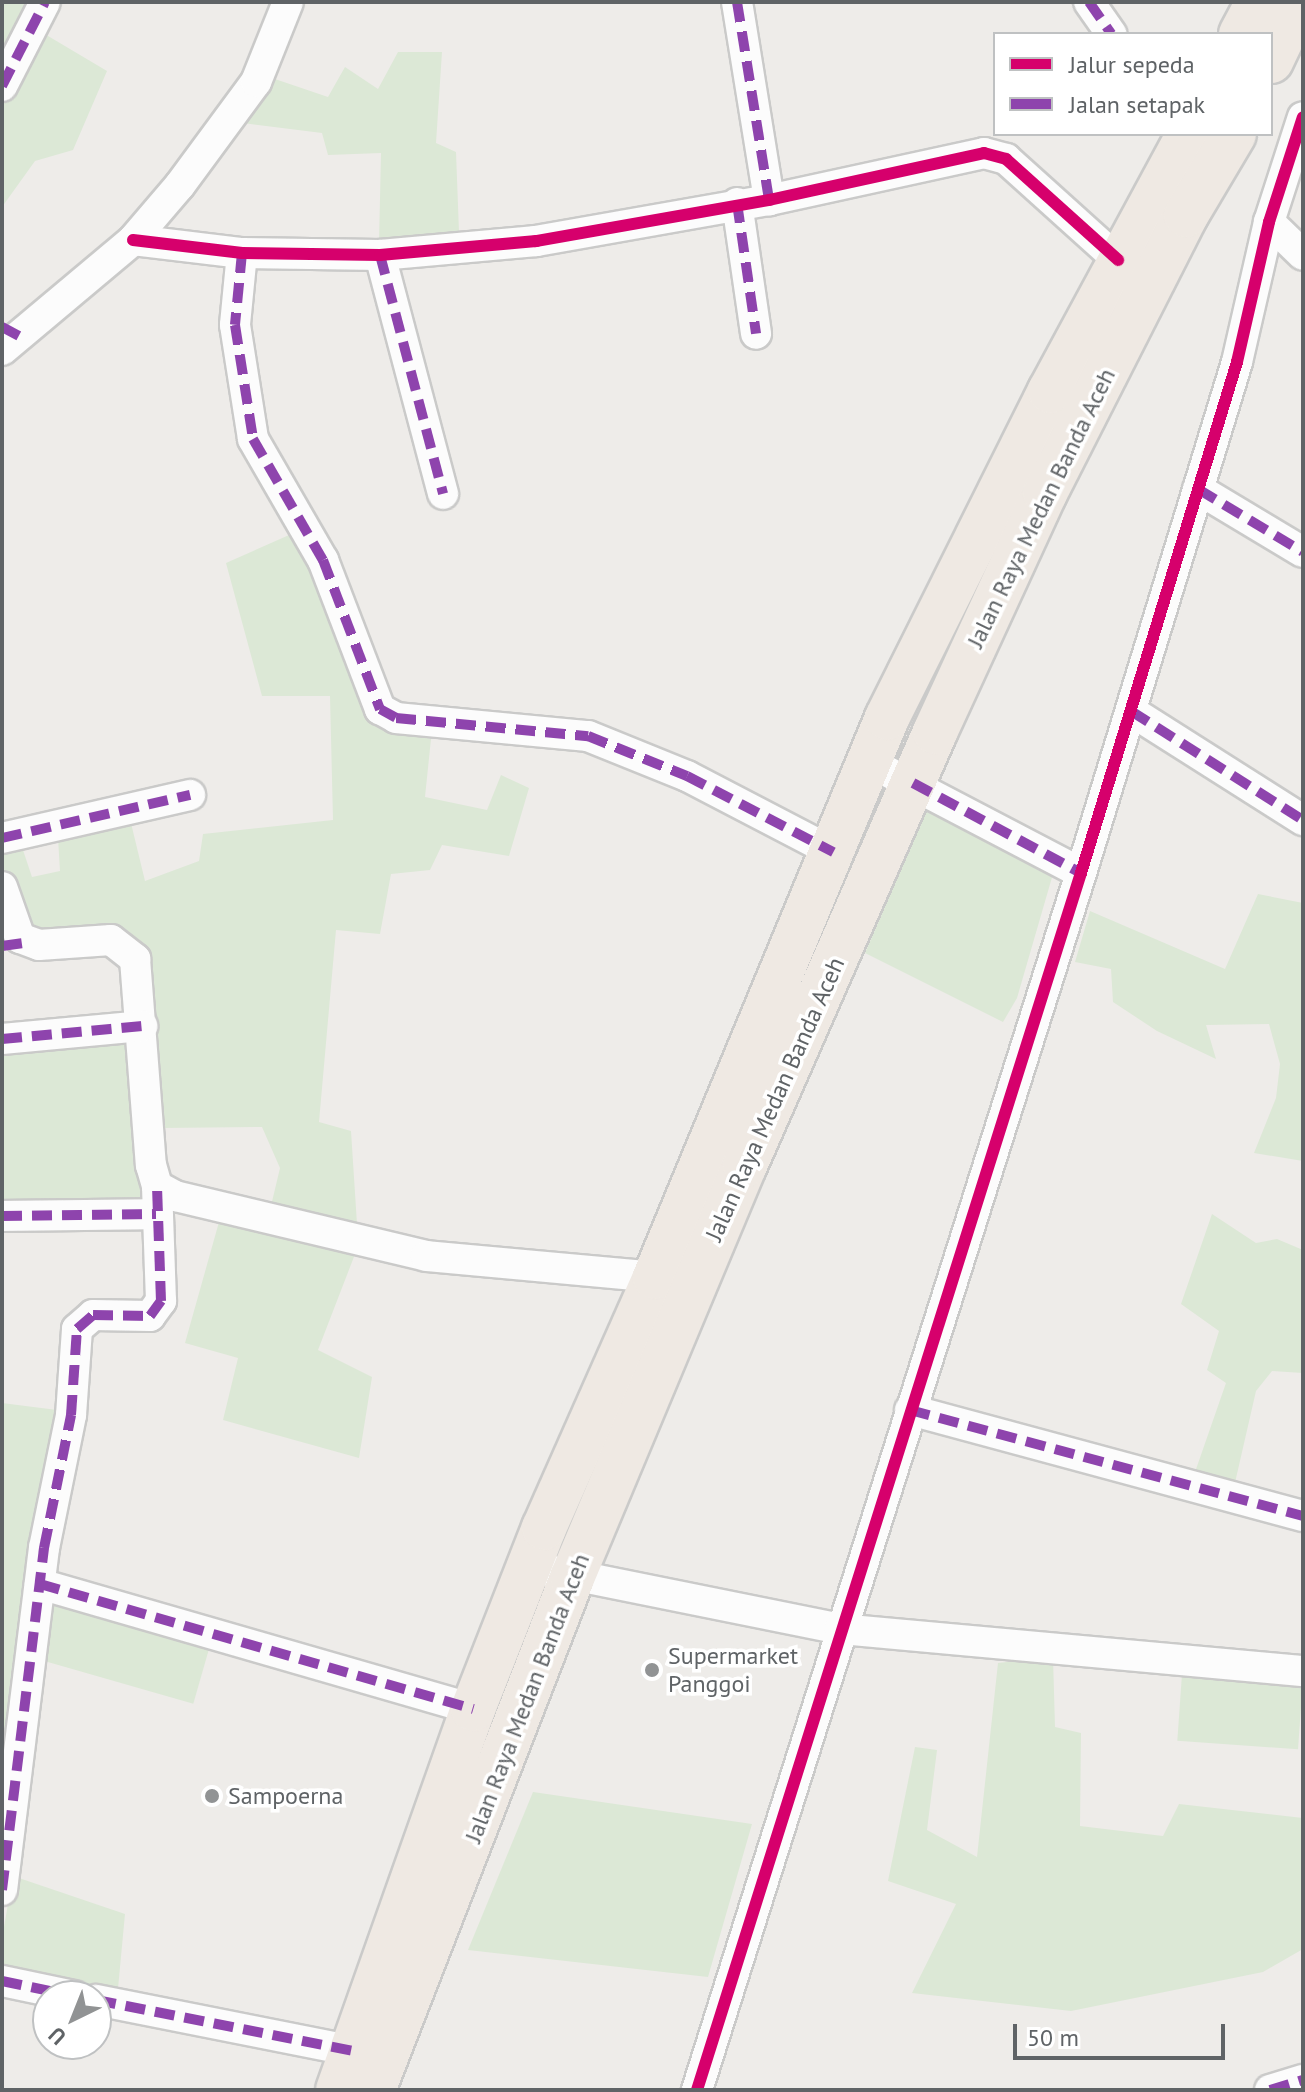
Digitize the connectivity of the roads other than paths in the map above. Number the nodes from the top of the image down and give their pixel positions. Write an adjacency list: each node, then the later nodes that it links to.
1 (45, 2): 10 (street)
2 (288, 2): 17 (street)
3 (737, 2): 14 (street)
4 (1089, 2): 7 (street)
5 (1258, 2): 8 (highway)
6 (1299, 2): 9 (highway)
7 (1110, 32)
8 (1242, 32)
9 (1273, 57)
10 (2, 86)
11 (1303, 117): 16 (street)
12 (1188, 136): 21 (highway, Jalan Raya Medan Banda Aceh)
13 (1233, 136): 29 (highway, Jalan Raya Medan Banda Aceh)
14 (769, 200): 15 (street); 21 (street)
15 (737, 203): 19 (street); 22 (street)
16 (1269, 222): 20 (street); 24 (street)
17 (133, 240): 18 (street); 23 (street)
18 (242, 253): 19 (street); 33 (street)
19 (380, 255): 25 (street)
20 (1303, 255)
21 (1118, 260): 28 (highway, Jalan Raya Medan Banda Aceh)
22 (756, 334)
23 (8, 338)
24 (1198, 489): 26 (street); 27 (street)
25 (443, 494)
26 (1303, 552)
27 (1131, 711): 31 (street); 34 (street)
28 (869, 762): 29 (street); 33 (highway, Jalan Raya Medan Banda Aceh)
29 (913, 783): 34 (street); 45 (highway, Jalan Raya Medan Banda Aceh)
30 (190, 795): 32 (street)
31 (1303, 820)
32 (2, 838)
33 (833, 852): 41 (highway, Jalan Raya Medan Banda Aceh)
34 (1081, 873): 42 (street)
35 (2, 887): 36 (street)
36 (16, 944): 37 (street)
37 (142, 1026): 38 (street); 39 (street)
38 (2, 1039)
39 (156, 1200): 40 (street); 41 (street); 46 (street)
40 (2, 1216)
41 (655, 1277): 44 (highway, Jalan Raya Medan Banda Aceh)
42 (910, 1410): 43 (street); 47 (street)
43 (1303, 1516)
44 (528, 1566): 45 (street); 49 (highway, Jalan Raya Medan Banda Aceh)
45 (572, 1578): 47 (street); 56 (highway, Jalan Raya Medan Banda Aceh)
46 (40, 1584): 49 (street); 50 (street)
47 (840, 1629): 48 (street); 57 (street)
48 (1303, 1671)
49 (473, 1709): 54 (highway, Jalan Raya Medan Banda Aceh)
50 (2, 1890)
51 (2, 1981): 52 (street)
52 (32, 1987)
53 (112, 2005): 54 (street)
54 (346, 2071)
55 (1303, 2080): 58 (street)
56 (373, 2090)
57 (697, 2090)
58 (1270, 2090)

